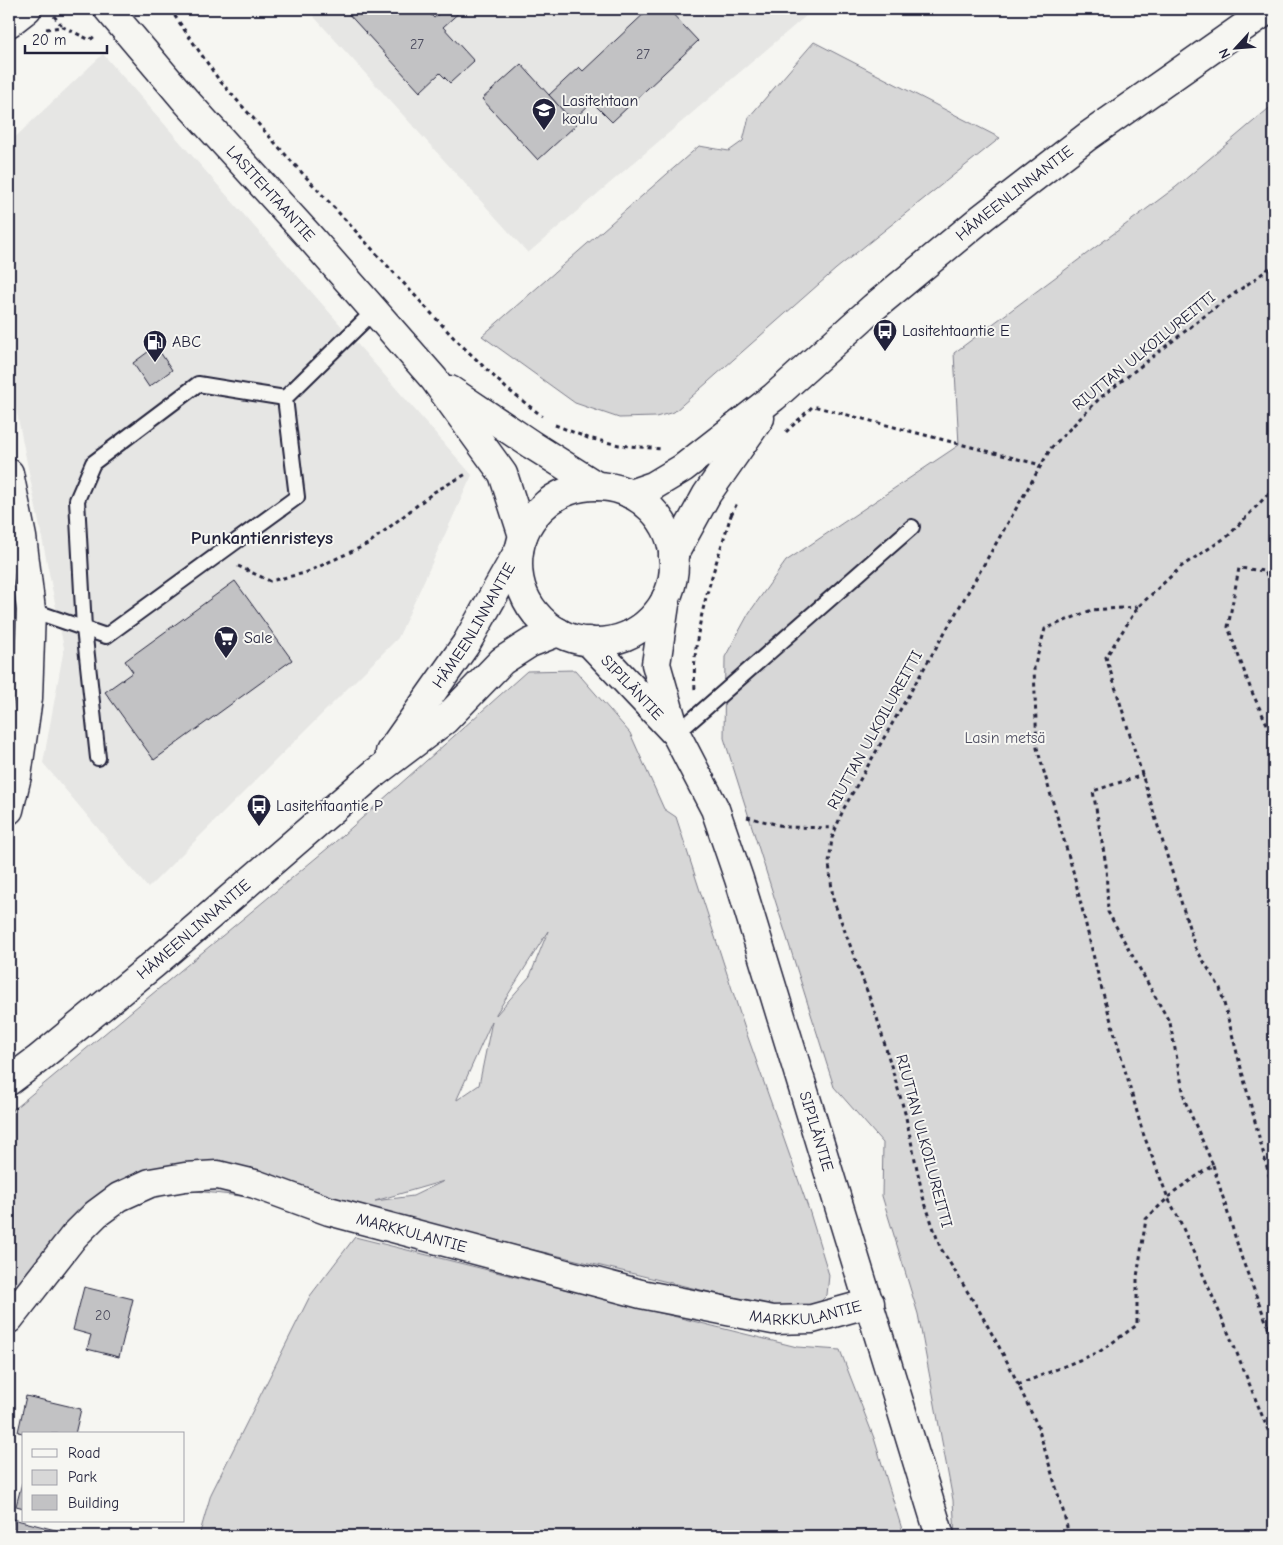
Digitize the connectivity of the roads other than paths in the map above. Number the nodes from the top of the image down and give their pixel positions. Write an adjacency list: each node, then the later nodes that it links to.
1 (1270, 9): 7 (street, HÄMEENLINNANTIE)
2 (111, 14): 5 (street, LASITEHTAANTIE)
3 (33, 19): 4 (street)
4 (9, 23)
5 (374, 311): 6 (street, LASITEHTAANTIE); 8 (lane)
6 (434, 379): 10 (street, LASITEHTAANTIE); 13 (street, LASITEHTAANTIE)
7 (774, 397): 11 (street, HÄMEENLINNANTIE); 14 (street, HÄMEENLINNANTIE)
8 (286, 398): 17 (lane); 17 (lane)
9 (9, 473): 16 (street)
10 (597, 486): 11 (street); 13 (street)
11 (630, 494): 14 (street)
12 (912, 527): 20 (lane)
13 (521, 543): 18 (street); 22 (street, HÄMEENLINNANTIE)
14 (673, 556): 15 (street)
15 (666, 598): 19 (street); 20 (street, SIPILÄNTIE)
16 (20, 610): 17 (lane); 23 (street)
17 (84, 628): 21 (lane)
18 (558, 632): 19 (street); 22 (street, HÄMEENLINNANTIE)
19 (588, 641): 20 (street, SIPILÄNTIE)
20 (676, 734): 25 (street, SIPILÄNTIE)
21 (98, 758)
22 (375, 773): 24 (street, HÄMEENLINNANTIE)
23 (9, 810)
24 (9, 1081)
25 (870, 1303): 26 (street, MARKKULANTIE); 27 (street, SIPILÄNTIE)
26 (9, 1319)
27 (940, 1536)

